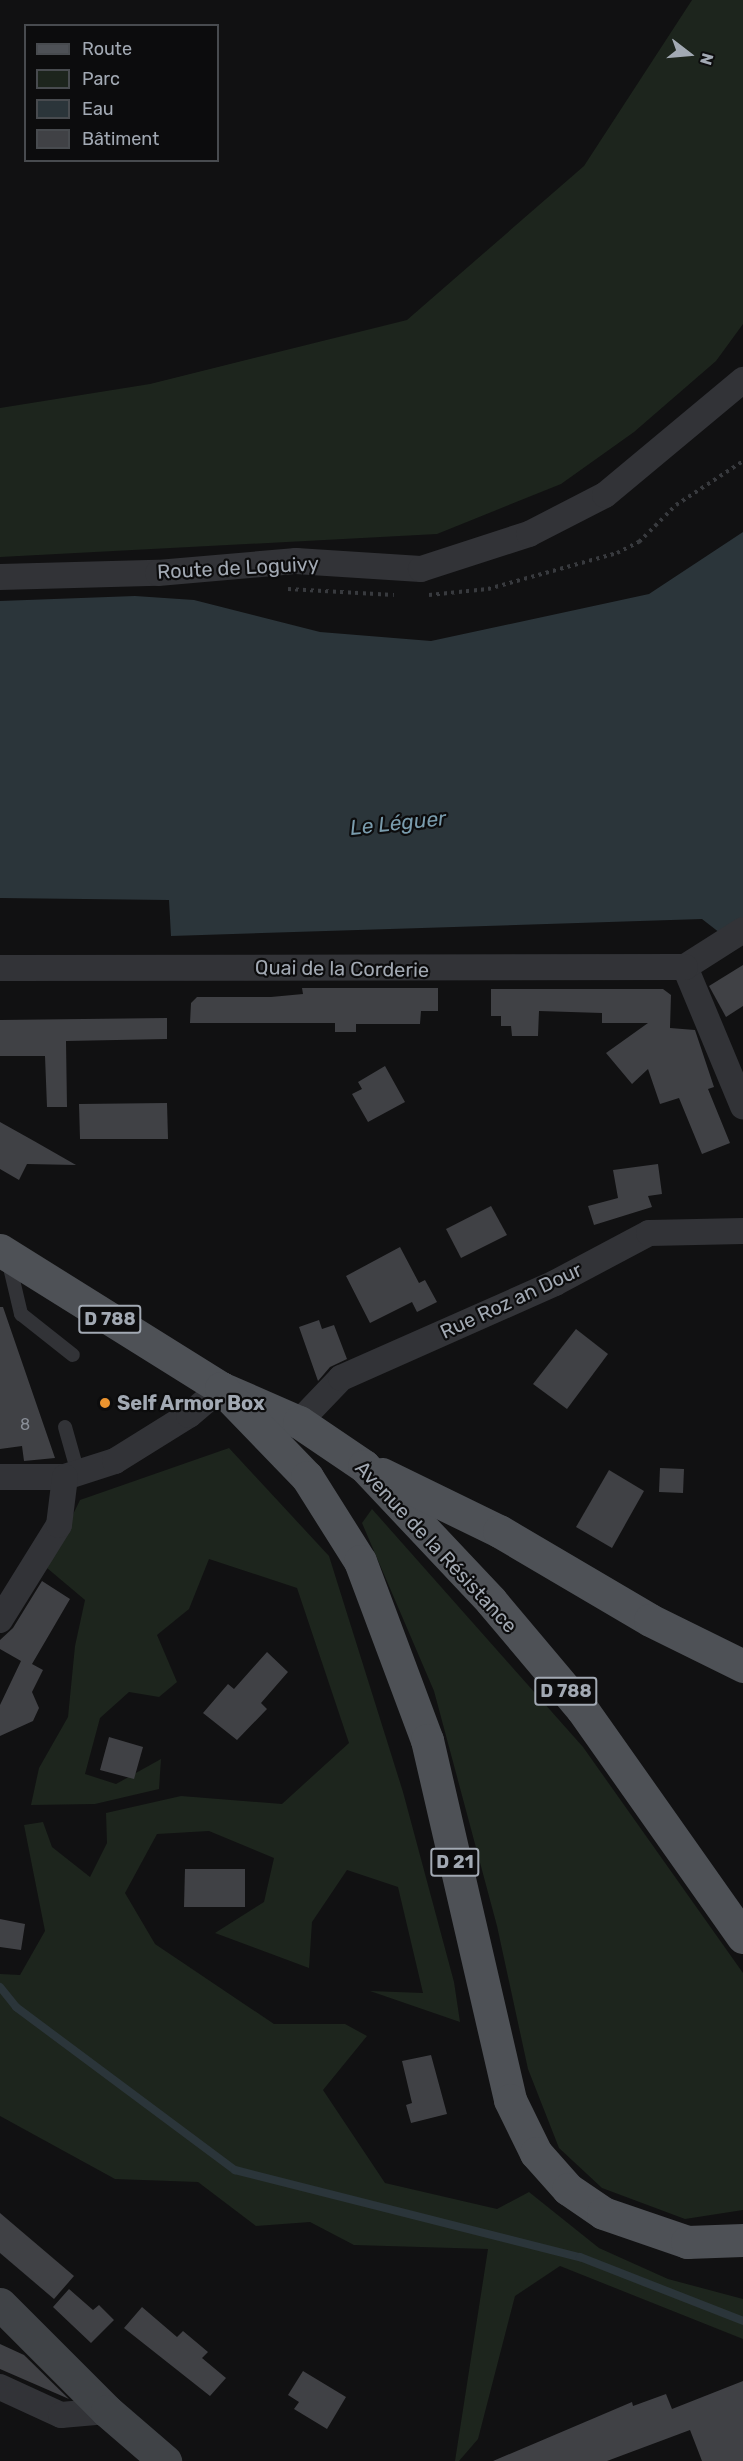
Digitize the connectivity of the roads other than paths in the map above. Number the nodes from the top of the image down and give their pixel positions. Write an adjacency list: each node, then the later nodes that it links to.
1 (743, 380): 2 (street, Route de Loguivy)
2 (0, 576)
3 (743, 930): 4 (street)
4 (685, 967): 5 (street, Quai de la Corderie); 6 (street)
5 (0, 968)
6 (743, 1106)
7 (743, 1231): 11 (street, Rue Roz an Dour)
8 (3, 1252): 9 (lane); 10 (main road, Avenue de la Résistance / D 788)
9 (73, 1355)
10 (220, 1388): 11 (main road, Avenue de la Résistance / D 788); 14 (street); 19 (main road, D 21)
11 (299, 1422): 13 (main road, Avenue de la Résistance / D 788)
12 (65, 1427): 14 (lane)
13 (364, 1466): 17 (main road); 18 (main road, Avenue de la Résistance / D 788)
14 (71, 1475): 15 (street); 16 (street)
15 (0, 1477)
16 (0, 1620)
17 (743, 1666)
18 (743, 1937)
19 (743, 2240)
20 (0, 2304): 22 (main road)
21 (0, 2387): 22 (street)
22 (107, 2411): 23 (main road)
23 (165, 2461)

